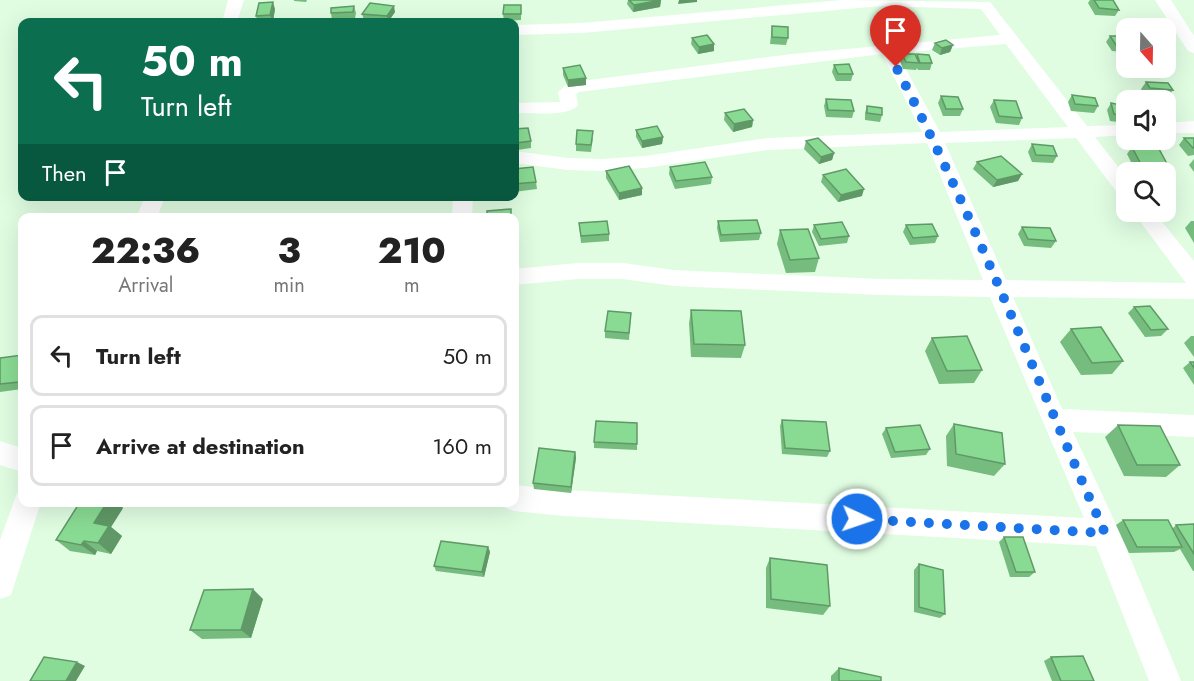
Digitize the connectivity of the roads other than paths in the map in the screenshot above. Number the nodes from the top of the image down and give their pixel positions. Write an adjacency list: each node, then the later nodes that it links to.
1 (236, 0): 3 (street)
2 (1163, 0): 6 (street)
3 (231, 18)
4 (519, 30): 5 (street)
5 (1011, 39): 7 (street); 12 (street)
6 (1194, 48)
7 (887, 49): 8 (street); 13 (street)
8 (519, 108)
9 (1194, 127): 10 (street)
10 (1176, 128)
11 (1116, 130): 12 (street)
12 (1082, 132): 13 (street); 15 (street)
13 (933, 136): 14 (street); 19 (street)
14 (519, 158)
15 (1116, 177)
16 (1151, 222): 18 (street)
17 (519, 277): 19 (street)
18 (1194, 277)
19 (1000, 290): 20 (street); 21 (street)
20 (1194, 291)
21 (1054, 420): 22 (street); 27 (street)
22 (1194, 426)
23 (0, 453): 24 (street)
24 (18, 459)
25 (519, 498): 27 (street)
26 (25, 507): 28 (street)
27 (1105, 533): 29 (street)
28 (0, 584)
29 (1165, 681)

